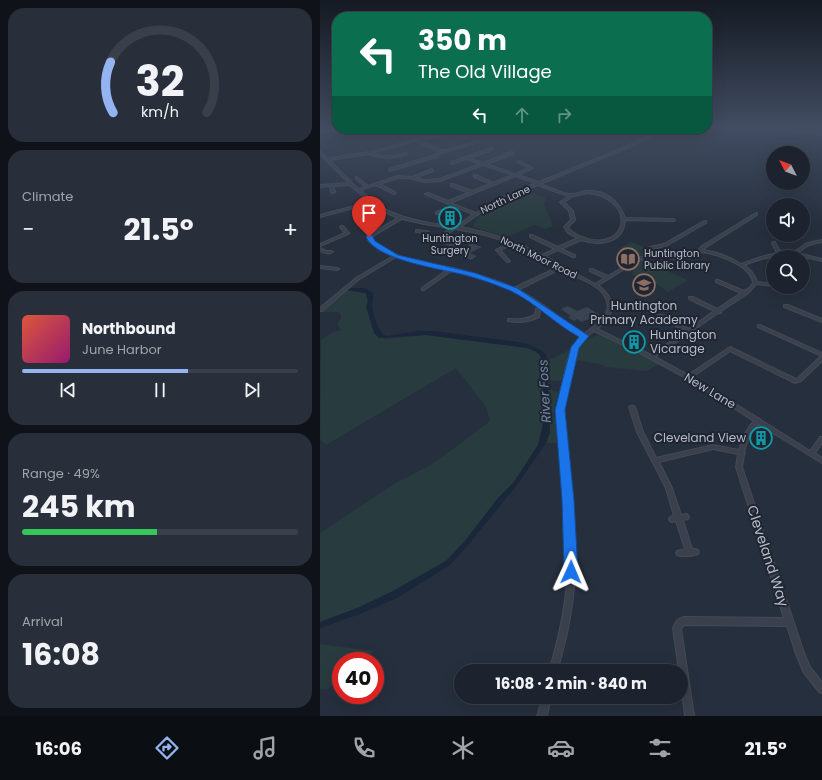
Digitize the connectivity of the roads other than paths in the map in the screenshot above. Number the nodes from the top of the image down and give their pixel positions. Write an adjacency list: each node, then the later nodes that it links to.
1 (328, 160): 17 (street, North Moor Road)
2 (420, 160): 13 (street)
3 (459, 160): 8 (street)
4 (473, 160): 9 (street)
5 (494, 160): 9 (street)
6 (596, 160): 16 (street, North Lane)
7 (518, 162): 11 (street)
8 (452, 163)
9 (484, 164): 11 (street); 15 (street)
10 (432, 170): 15 (street)
11 (515, 175): 16 (street); 19 (street)
12 (475, 176): 19 (street)
13 (398, 177): 15 (street); 18 (street)
14 (357, 178): 23 (street)
15 (412, 178)
16 (538, 183): 29 (street); 34 (street, North Lane)
17 (352, 184): 22 (street); 24 (street, North Moor Road)
18 (376, 184): 23 (street); 27 (street)
19 (494, 184): 26 (street)
20 (452, 185): 26 (street)
21 (320, 186): 22 (street)
22 (331, 186): 25 (street)
23 (368, 187): 24 (street)
24 (358, 190): 30 (street, North Moor Road)
25 (333, 192)
26 (471, 192): 31 (street)
27 (394, 193)
28 (427, 194): 31 (street)
29 (572, 196): 38 (street); 46 (street)
30 (372, 202): 36 (street); 37 (street, North Moor Road)
31 (449, 202): 32 (street)
32 (457, 206): 33 (street); 34 (street)
33 (437, 213)
34 (475, 214): 42 (street, North Lane)
35 (756, 214): 56 (street)
36 (320, 216)
37 (402, 217): 42 (street, North Moor Road); 60 (street)
38 (624, 219): 39 (street); 46 (street)
39 (673, 220)
40 (705, 222): 58 (street)
41 (342, 227): 50 (street)
42 (456, 227): 48 (street, North Moor Road); 55 (street, North Lane)
43 (417, 231): 44 (street)
44 (427, 232)
45 (531, 236): 52 (street)
46 (581, 238): 52 (street)
47 (822, 241): 54 (street)
48 (512, 242): 62 (street, North Moor Road); 65 (street)
49 (774, 243): 53 (street)
50 (320, 245)
51 (320, 249): 57 (street)
52 (558, 249): 61 (street); 62 (street)
53 (778, 250)
54 (800, 250)
55 (466, 251)
56 (703, 251): 58 (street); 66 (street)
57 (331, 252)
58 (651, 255): 72 (street)
59 (766, 255): 66 (street)
60 (396, 256): 69 (street); 83 (street)
61 (574, 256)
62 (541, 257): 76 (street, North Moor Road)
63 (810, 257): 64 (street)
64 (822, 260)
65 (508, 261)
66 (741, 265): 74 (street)
67 (320, 267): 68 (street)
68 (337, 268)
69 (451, 269): 77 (street); 78 (street)
70 (591, 270): 72 (street)
71 (553, 271): 78 (street)
72 (608, 278): 76 (street)
73 (717, 281): 79 (street)
74 (755, 283): 75 (street); 79 (street)
75 (766, 284)
76 (596, 285): 89 (street, North Moor Road)
77 (423, 289)
78 (514, 290): 82 (street)
79 (744, 293): 84 (street)
80 (690, 298): 84 (street)
81 (786, 306): 87 (street)
82 (542, 307): 86 (street); 91 (street)
83 (320, 310)
84 (718, 312): 90 (street)
85 (660, 316): 90 (street)
86 (510, 320)
87 (822, 322)
88 (760, 326): 92 (street)
89 (593, 329): 91 (street); 93 (street, New Lane)
90 (689, 331): 93 (street)
91 (584, 336): 105 (street)
92 (822, 355)
93 (651, 357): 95 (street, New Lane)
94 (822, 358): 95 (street)
95 (688, 377): 97 (street, New Lane)
96 (632, 407): 101 (street)
97 (758, 420): 99 (street, Cleveland Way); 100 (street, New Lane)
98 (822, 439): 100 (street)
99 (742, 453): 101 (street); 104 (street, Cleveland Way)
100 (811, 454): 102 (street, New Lane)
101 (656, 460): 103 (street)
102 (822, 462)
103 (680, 553)
104 (790, 622): 106 (street, Cleveland Way); 108 (street)
105 (555, 664)
106 (822, 689)
107 (545, 704): 109 (street)
108 (690, 715)
109 (542, 716)

